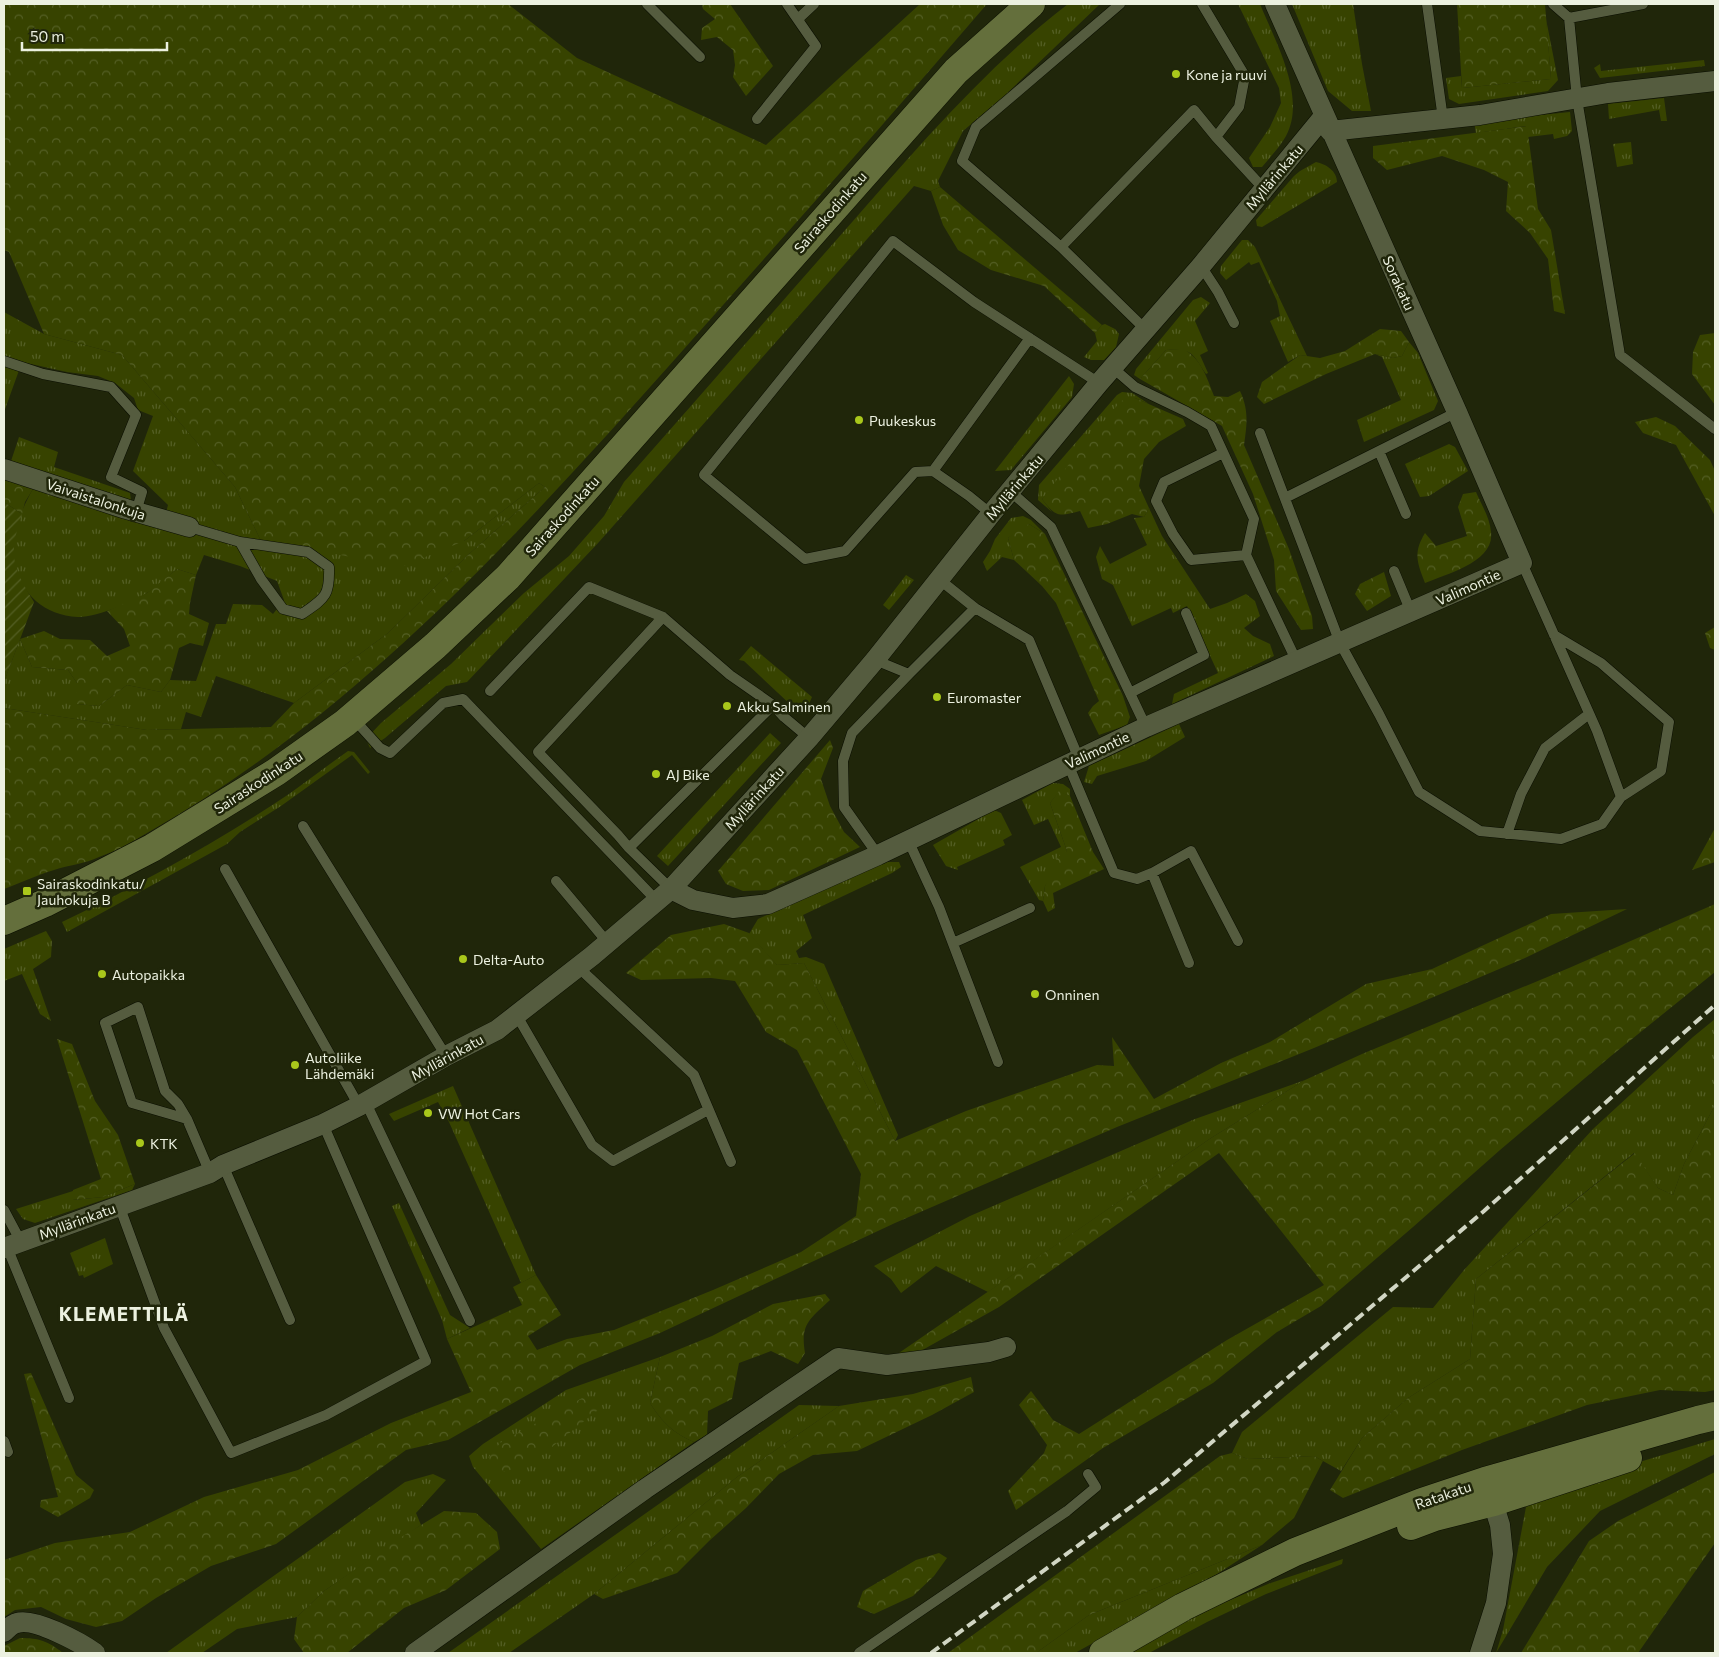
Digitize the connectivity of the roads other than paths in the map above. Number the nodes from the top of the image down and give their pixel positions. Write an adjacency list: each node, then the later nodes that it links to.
1 (647, 4): 13 (lane)
2 (787, 4): 12 (lane)
3 (814, 4): 12 (lane)
4 (1031, 4): 60 (main road, Sairaskodinkatu)
5 (1120, 4): 21 (lane)
6 (1202, 4): 19 (lane)
7 (1275, 4): 18 (street, Sorakatu)
8 (1427, 4): 17 (lane)
9 (1554, 4): 11 (lane)
10 (1643, 4): 11 (lane)
11 (1569, 18): 15 (lane)
12 (798, 19): 16 (lane)
13 (700, 57)
14 (1715, 81): 15 (street)
15 (1577, 99): 17 (street); 30 (lane)
16 (757, 119)
17 (1443, 119): 18 (street)
18 (1327, 124): 20 (street, Myllärinkatu); 29 (street, Sorakatu)
19 (1216, 137): 20 (lane); 21 (lane)
20 (1264, 189): 22 (street, Myllärinkatu)
21 (1061, 247): 24 (lane)
22 (1202, 266): 23 (lane); 24 (street, Myllärinkatu)
23 (1234, 323)
24 (1145, 329): 27 (street, Myllärinkatu)
25 (1030, 338): 28 (lane); 35 (lane); 35 (lane)
26 (4, 361): 38 (lane)
27 (1113, 368): 28 (street, Myllärinkatu); 33 (lane)
28 (1099, 383): 36 (street, Myllärinkatu)
29 (1457, 412): 32 (lane); 44 (street, Sorakatu)
30 (1715, 430)
31 (1260, 433): 37 (lane)
32 (1379, 451): 37 (lane); 40 (lane)
33 (1223, 453): 43 (lane); 43 (lane)
34 (4, 469): 38 (street, Vaivaistalonkuja)
35 (933, 472): 39 (lane)
36 (1011, 492): 39 (street, Myllärinkatu); 57 (lane)
37 (1285, 498): 52 (lane)
38 (136, 512): 41 (street, Vaivaistalonkuja)
39 (991, 514): 46 (street, Myllärinkatu)
40 (1406, 514)
41 (189, 527): 42 (lane)
42 (240, 542): 42 (lane)
43 (1246, 555): 54 (lane)
44 (1522, 563): 48 (street, Valimontie); 51 (lane)
45 (1394, 571): 48 (lane)
46 (940, 580): 47 (lane); 53 (street, Myllärinkatu)
47 (975, 608): 55 (lane); 63 (lane)
48 (1411, 612): 52 (street, Valimontie)
49 (1186, 613): 57 (lane)
50 (663, 617): 56 (lane); 58 (lane); 68 (lane)
51 (1554, 635): 59 (lane); 64 (lane)
52 (1340, 643): 54 (street, Valimontie); 66 (lane)
53 (875, 660): 55 (lane); 62 (street, Myllärinkatu)
54 (1298, 662): 61 (street, Valimontie)
55 (909, 674): 69 (lane)
56 (490, 691)
57 (1130, 693): 61 (lane)
58 (773, 705): 62 (lane); 68 (lane)
59 (1590, 714): 64 (lane); 66 (lane)
60 (352, 717): 73 (lane); 75 (main road, Sairaskodinkatu)
61 (1146, 727): 63 (street, Valimontie)
62 (809, 738): 73 (street, Myllärinkatu)
63 (1074, 761): 67 (street, Valimontie); 71 (lane)
64 (1621, 797): 66 (lane)
65 (303, 826): 82 (lane)
66 (1507, 834)
67 (908, 840): 69 (street, Valimontie); 78 (lane)
68 (629, 848): 73 (lane)
69 (878, 854): 73 (street, Valimontie)
70 (225, 869): 84 (lane)
71 (1152, 873): 76 (lane); 79 (lane)
72 (556, 882): 77 (lane)
73 (664, 895): 77 (street, Myllärinkatu)
74 (1030, 908): 78 (lane)
75 (4, 921)
76 (1238, 942)
77 (608, 943): 80 (street, Myllärinkatu)
78 (952, 943): 83 (lane)
79 (1189, 963)
80 (578, 967): 81 (street, Myllärinkatu); 85 (lane)
81 (516, 1014): 82 (street, Myllärinkatu); 85 (lane)
82 (446, 1056): 84 (street, Myllärinkatu)
83 (998, 1062)
84 (362, 1105): 87 (street, Myllärinkatu); 94 (lane)
85 (708, 1110): 88 (lane)
86 (186, 1119): 86 (lane); 89 (lane)
87 (323, 1124): 89 (street, Myllärinkatu); 90 (lane)
88 (732, 1162)
89 (216, 1169): 90 (street, Myllärinkatu); 93 (lane)
90 (119, 1205): 92 (street, Myllärinkatu)
91 (4, 1210): 92 (lane)
92 (11, 1246): 96 (lane)
93 (290, 1320)
94 (470, 1321)
95 (1006, 1347): 105 (street)
96 (68, 1398)
97 (1715, 1416): 102 (main road, Ratakatu)
98 (1715, 1430): 102 (main road, Ratakatu)
99 (4, 1441): 100 (lane)
100 (8, 1452)
101 (1088, 1474): 106 (lane)
102 (1489, 1492): 107 (main road, Ratakatu); 108 (street)
103 (4, 1632): 104 (street)
104 (95, 1653)
105 (415, 1653)
106 (860, 1653)
107 (1103, 1653)
108 (1480, 1653)

